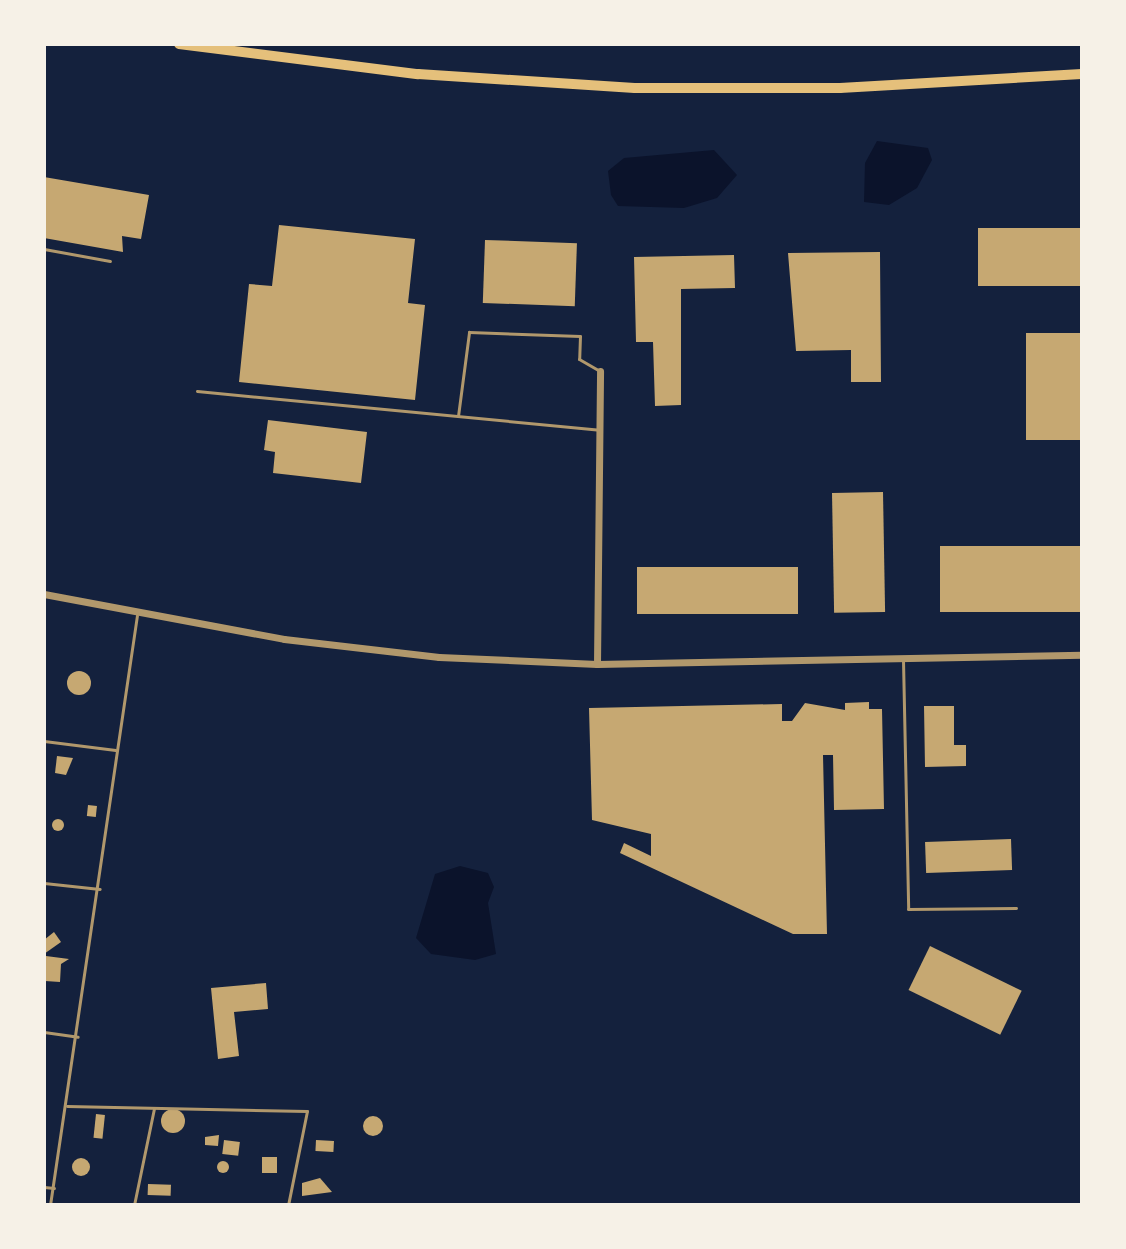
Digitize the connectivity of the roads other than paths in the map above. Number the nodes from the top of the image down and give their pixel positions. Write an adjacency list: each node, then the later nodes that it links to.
1 (179, 44): 2 (main road)
2 (1082, 74)
3 (44, 249): 4 (lane)
4 (110, 261)
5 (600, 371): 7 (lane); 8 (street)
6 (197, 391): 7 (lane)
7 (458, 416): 8 (lane)
8 (601, 430): 13 (street)
9 (44, 594): 10 (street)
10 (137, 615): 13 (street); 15 (lane)
11 (1082, 655): 12 (street)
12 (903, 660): 13 (street); 18 (lane)
13 (597, 664)
14 (44, 741): 15 (lane)
15 (115, 750): 17 (lane)
16 (44, 883): 17 (lane)
17 (100, 889): 20 (lane)
18 (1016, 908)
19 (44, 1032): 20 (lane)
20 (78, 1037): 21 (lane)
21 (67, 1106): 22 (lane); 24 (lane)
22 (154, 1108): 26 (lane); 27 (lane)
23 (44, 1187): 24 (lane)
24 (54, 1188): 25 (lane)
25 (50, 1205)
26 (134, 1205)
27 (288, 1205)

